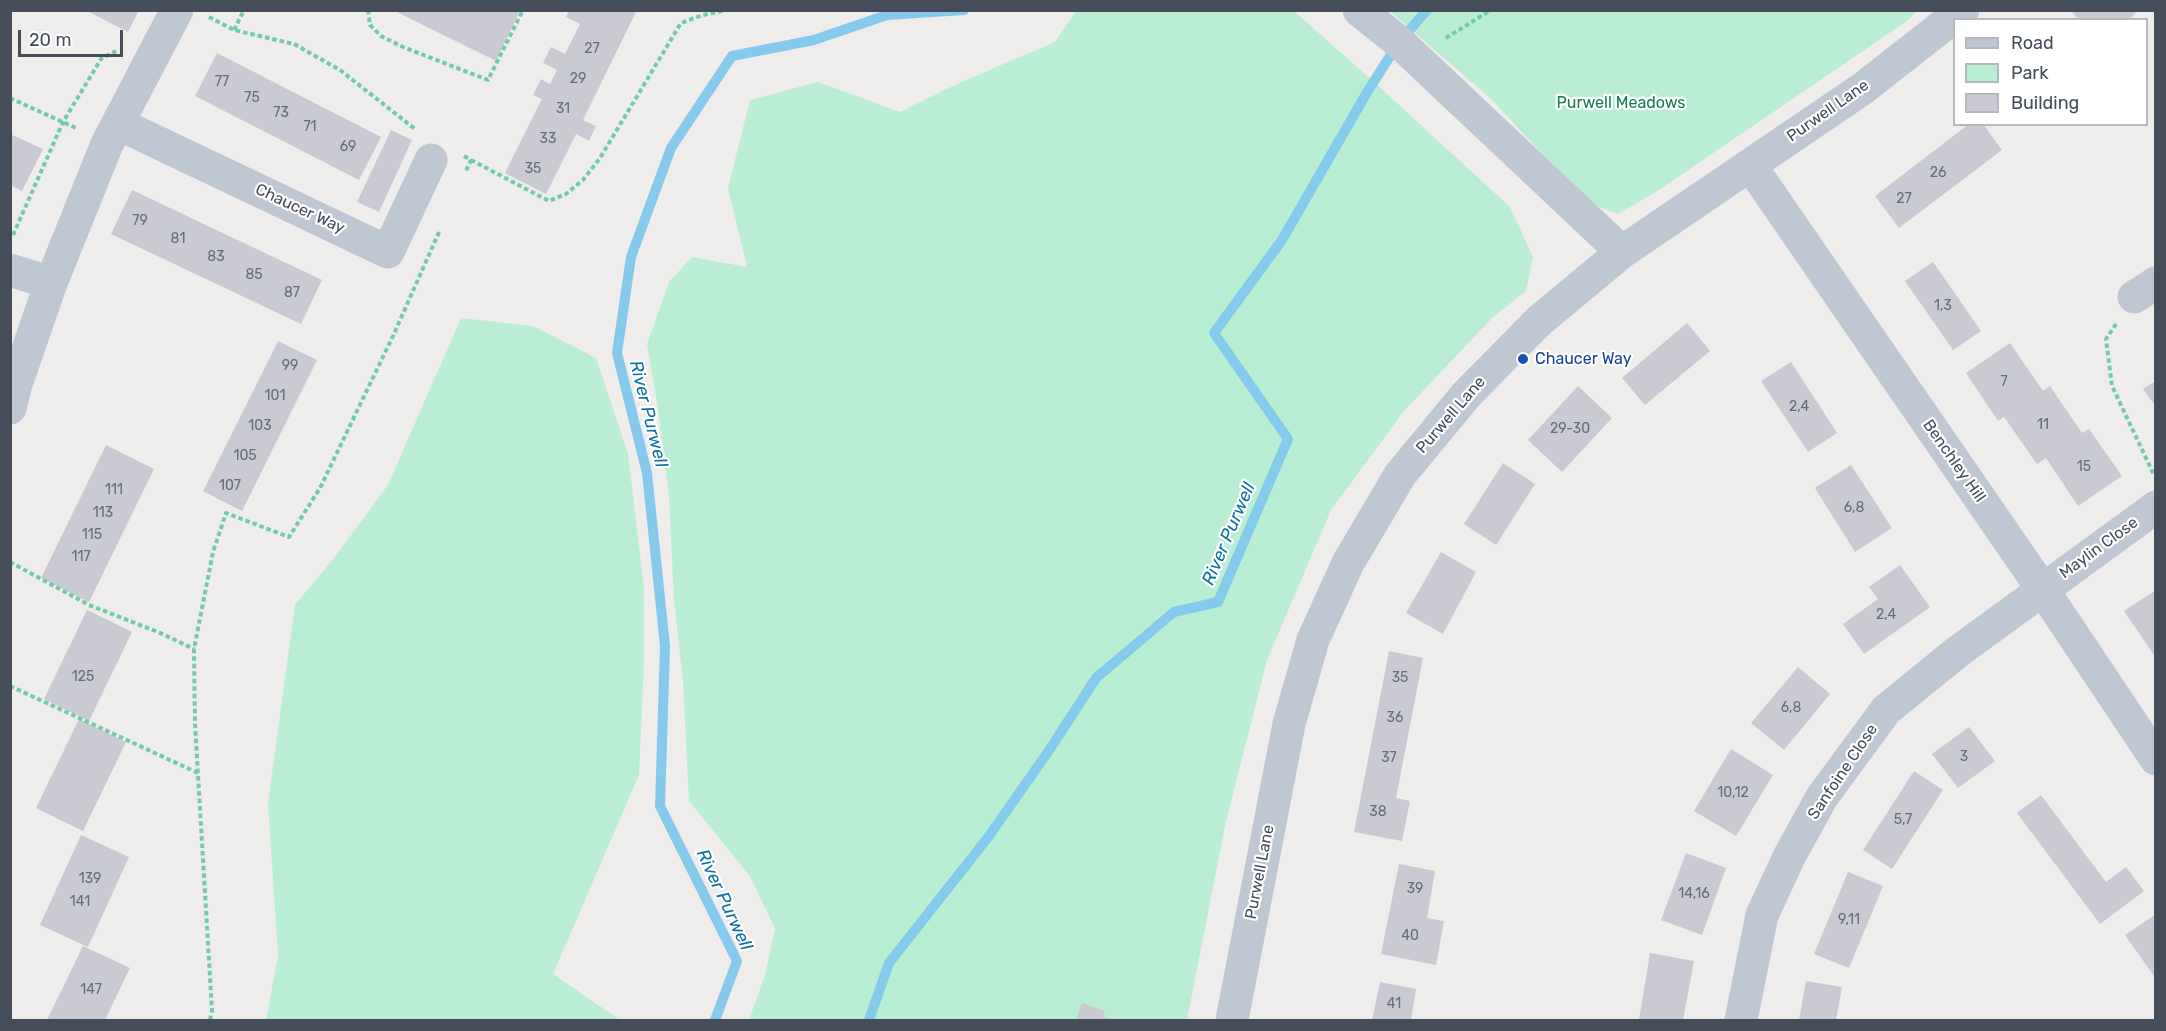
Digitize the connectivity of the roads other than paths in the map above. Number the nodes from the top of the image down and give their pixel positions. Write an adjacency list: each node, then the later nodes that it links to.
1 (1963, 10): 6 (street, Purwell Lane)
2 (192, 13): 4 (street)
3 (1367, 16): 7 (street)
4 (113, 134): 5 (street, Chaucer Way); 9 (street)
5 (437, 149)
6 (1749, 165): 7 (street, Purwell Lane); 12 (street, Benchley Hill)
7 (1622, 252): 14 (street, Purwell Lane)
8 (10, 270): 9 (street)
9 (51, 283): 10 (street)
10 (10, 408)
11 (2156, 507): 12 (street, Maylin Close)
12 (2043, 590): 13 (street, Benchley Hill); 15 (street, Sanfoine Close)
13 (2156, 759)
14 (1232, 1020)
15 (1741, 1020)

